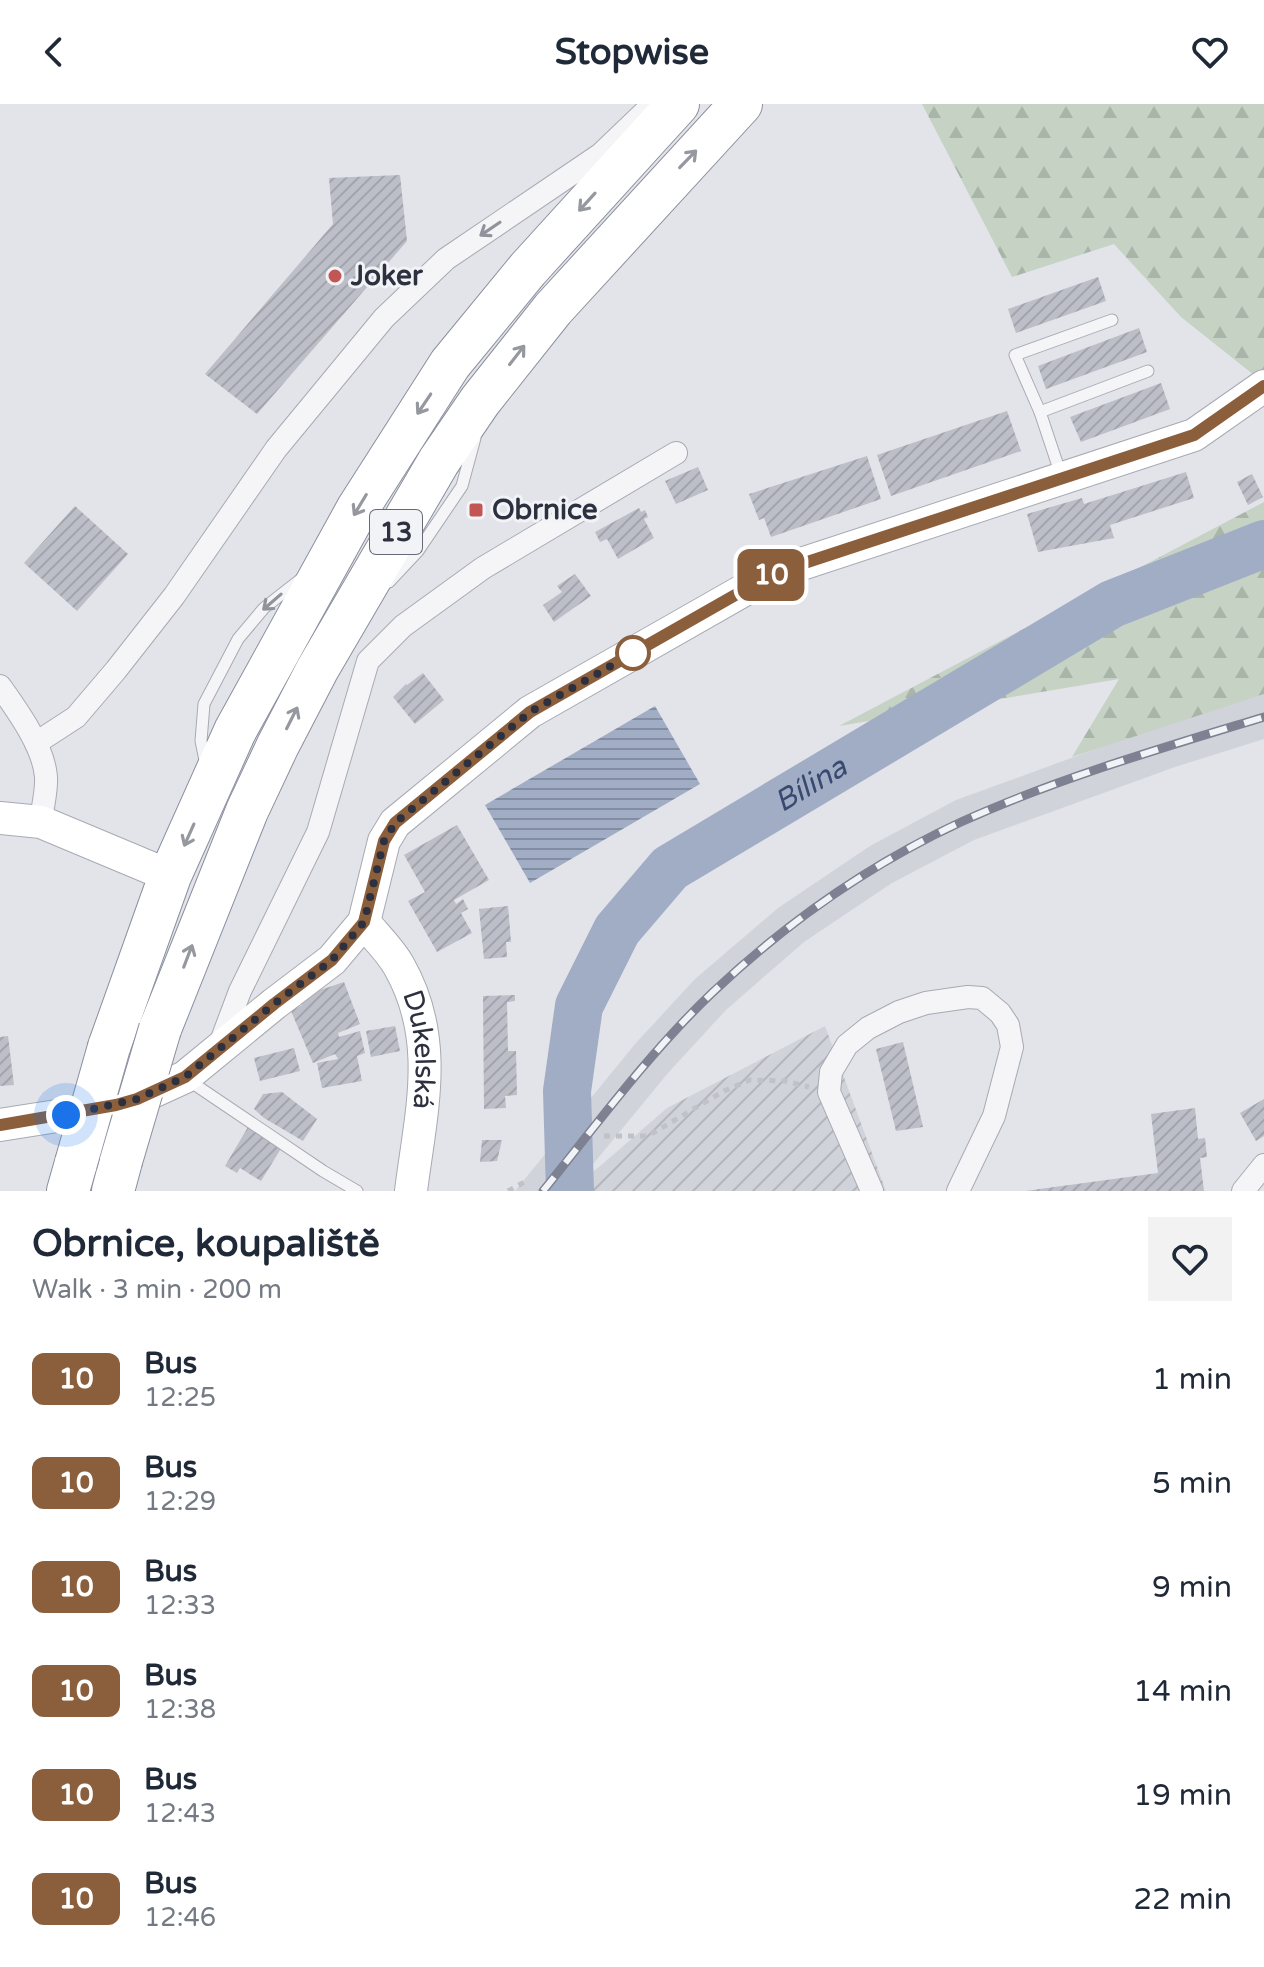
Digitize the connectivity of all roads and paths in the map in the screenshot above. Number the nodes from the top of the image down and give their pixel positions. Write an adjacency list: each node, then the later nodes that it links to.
1 (653, 104): 11 (street, one-way to 11)
2 (678, 104): 14 (highway, 13, one-way to 14)
3 (741, 104): 22 (highway, 13, one-way to 3, bridge)
4 (1112, 320): 7 (lane)
5 (1148, 371): 7 (lane)
6 (1264, 386): 9 (street)
7 (1040, 412): 9 (lane)
8 (676, 453): 16 (street)
9 (1063, 480): 15 (street)
10 (0, 686): 11 (street)
11 (36, 743): 13 (street)
12 (0, 818): 13 (street)
13 (41, 822): 14 (street)
14 (170, 876): 23 (highway, 13, bridge)
15 (364, 922): 16 (street); 26 (street, Dukelská)
16 (218, 1052): 17 (street)
17 (185, 1077): 19 (street); 25 (lane)
18 (829, 1092): 20 (path); 28 (street); 29 (street)
19 (0, 1125)
20 (604, 1136)
21 (1264, 1165): 30 (street)
22 (117, 1176)
23 (72, 1177)
24 (528, 1180): 27 (path)
25 (357, 1191)
26 (411, 1191)
27 (508, 1191)
28 (872, 1191)
29 (958, 1191)
30 (1243, 1191)

